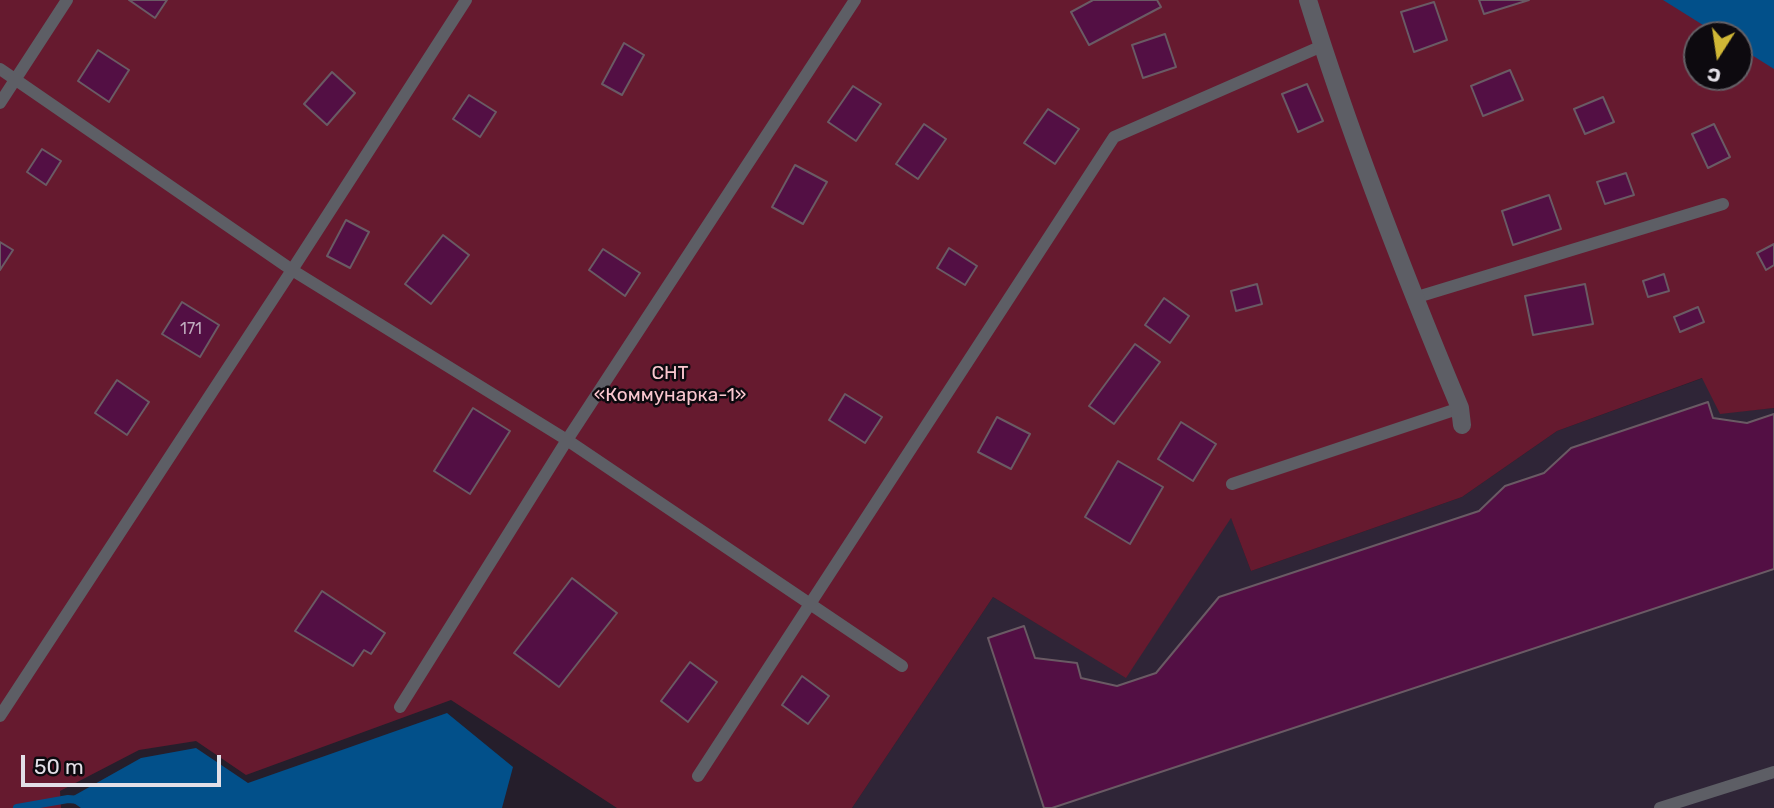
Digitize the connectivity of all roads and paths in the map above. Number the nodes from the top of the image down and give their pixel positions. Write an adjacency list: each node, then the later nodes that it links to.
1 (68, 0): 7 (lane)
2 (466, 0): 10 (lane)
3 (855, 0): 13 (lane)
4 (1308, 0): 5 (street)
5 (1322, 46): 11 (street); 15 (lane)
6 (0, 69): 7 (lane)
7 (15, 80): 8 (lane); 10 (lane)
8 (0, 103)
9 (1723, 204): 11 (lane)
10 (292, 270): 13 (lane); 18 (lane)
11 (1414, 298): 12 (street)
12 (1461, 417): 14 (lane)
13 (566, 440): 15 (lane); 17 (lane)
14 (1232, 484)
15 (809, 604): 16 (lane); 20 (lane)
16 (902, 666)
17 (400, 707)
18 (0, 716)
19 (1774, 772): 21 (lane)
20 (698, 776)
21 (1660, 808)

